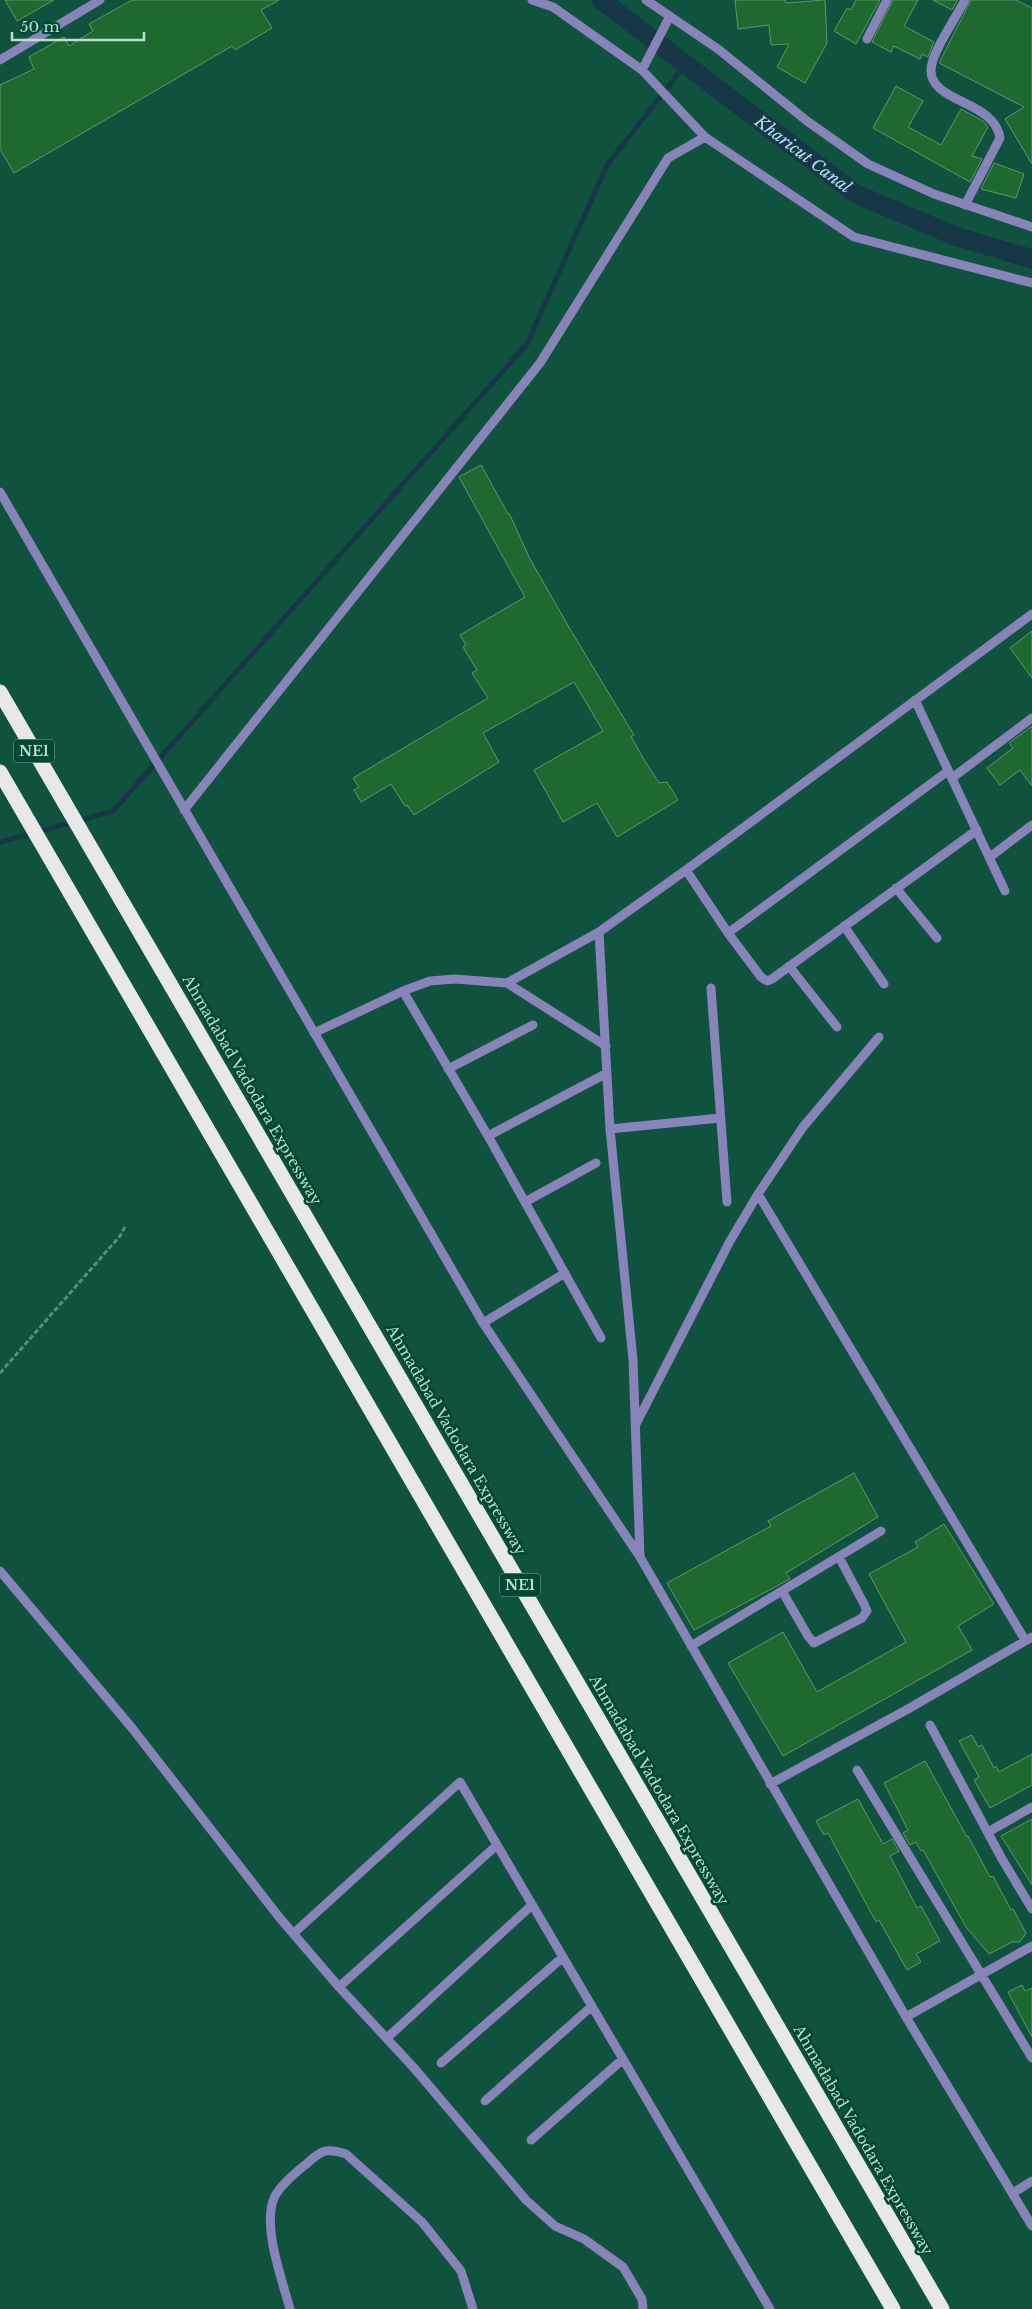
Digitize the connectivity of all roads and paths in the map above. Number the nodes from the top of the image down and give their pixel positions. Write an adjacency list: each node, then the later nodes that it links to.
1 (100, 0): 8 (street)
2 (532, 0): 9 (street)
3 (646, 0): 6 (street)
4 (887, 0): 7 (street)
5 (966, 0): 11 (street)
6 (670, 16): 9 (street); 11 (street)
7 (867, 39)
8 (0, 60)
9 (642, 70): 10 (street)
10 (705, 137): 13 (street); 21 (street)
11 (965, 205): 12 (street)
12 (1032, 227)
13 (1032, 283)
14 (0, 492): 21 (street)
15 (1032, 614): 17 (street)
16 (0, 692): 93 (highway, Ahmadabad Vadodara Expressway / NE1)
17 (915, 700): 20 (street); 25 (street)
18 (1032, 718): 20 (street)
19 (0, 772): 92 (highway, NE1)
20 (950, 775): 23 (street); 30 (street)
21 (184, 810): 39 (street)
22 (1032, 825): 24 (street)
23 (977, 830): 24 (street); 26 (street)
24 (990, 857): 27 (street)
25 (686, 870): 29 (street); 30 (street)
26 (896, 888): 28 (street); 31 (street)
27 (1006, 891)
28 (844, 926): 32 (street); 34 (street)
29 (599, 932): 33 (street); 41 (street)
30 (728, 933): 32 (street)
31 (937, 938)
32 (789, 966): 38 (street)
33 (507, 983): 36 (street); 41 (street)
34 (884, 984)
35 (711, 988): 44 (street)
36 (403, 991): 39 (street); 42 (street)
37 (533, 1025): 42 (street)
38 (837, 1027)
39 (314, 1033): 53 (street)
40 (879, 1037): 48 (street)
41 (606, 1046): 43 (street)
42 (448, 1069): 46 (street)
43 (607, 1073): 45 (street); 46 (street)
44 (720, 1118): 45 (street); 50 (street)
45 (610, 1129): 56 (street)
46 (488, 1136): 49 (street)
47 (596, 1163): 49 (street)
48 (758, 1194): 56 (street); 62 (street)
49 (525, 1202): 52 (street)
50 (727, 1202)
51 (126, 1225): 55 (path)
52 (565, 1273): 53 (street); 54 (street)
53 (483, 1324): 58 (street)
54 (601, 1338)
55 (0, 1373)
56 (636, 1424): 58 (street)
57 (881, 1531): 59 (street)
58 (640, 1557): 63 (street)
59 (839, 1557): 61 (street); 61 (street)
60 (0, 1571): 72 (street)
61 (782, 1591): 63 (street)
62 (1029, 1638): 66 (street)
63 (690, 1646): 66 (street)
64 (930, 1725): 68 (street)
65 (857, 1770): 75 (street)
66 (770, 1784): 78 (street)
67 (1032, 1807): 68 (street)
68 (988, 1832): 71 (street)
69 (497, 1845): 70 (street); 72 (street); 76 (street)
70 (532, 1905): 74 (street); 79 (street)
71 (1031, 1907)
72 (294, 1933): 76 (street)
73 (1032, 1946): 75 (street)
74 (563, 1957): 77 (street); 82 (street)
75 (982, 1975): 78 (street); 80 (street)
76 (339, 1987): 79 (street)
77 (592, 2006): 81 (street); 83 (street)
78 (906, 2017): 86 (street)
79 (387, 2038): 90 (street)
80 (1032, 2058)
81 (623, 2059): 84 (street); 91 (street)
82 (441, 2063)
83 (485, 2101)
84 (531, 2140)
85 (1032, 2181): 86 (street)
86 (1013, 2193): 87 (street)
87 (1032, 2226)
88 (290, 2309): 89 (street)
89 (473, 2309)
90 (643, 2309)
91 (770, 2309)
92 (893, 2309)
93 (942, 2309)

